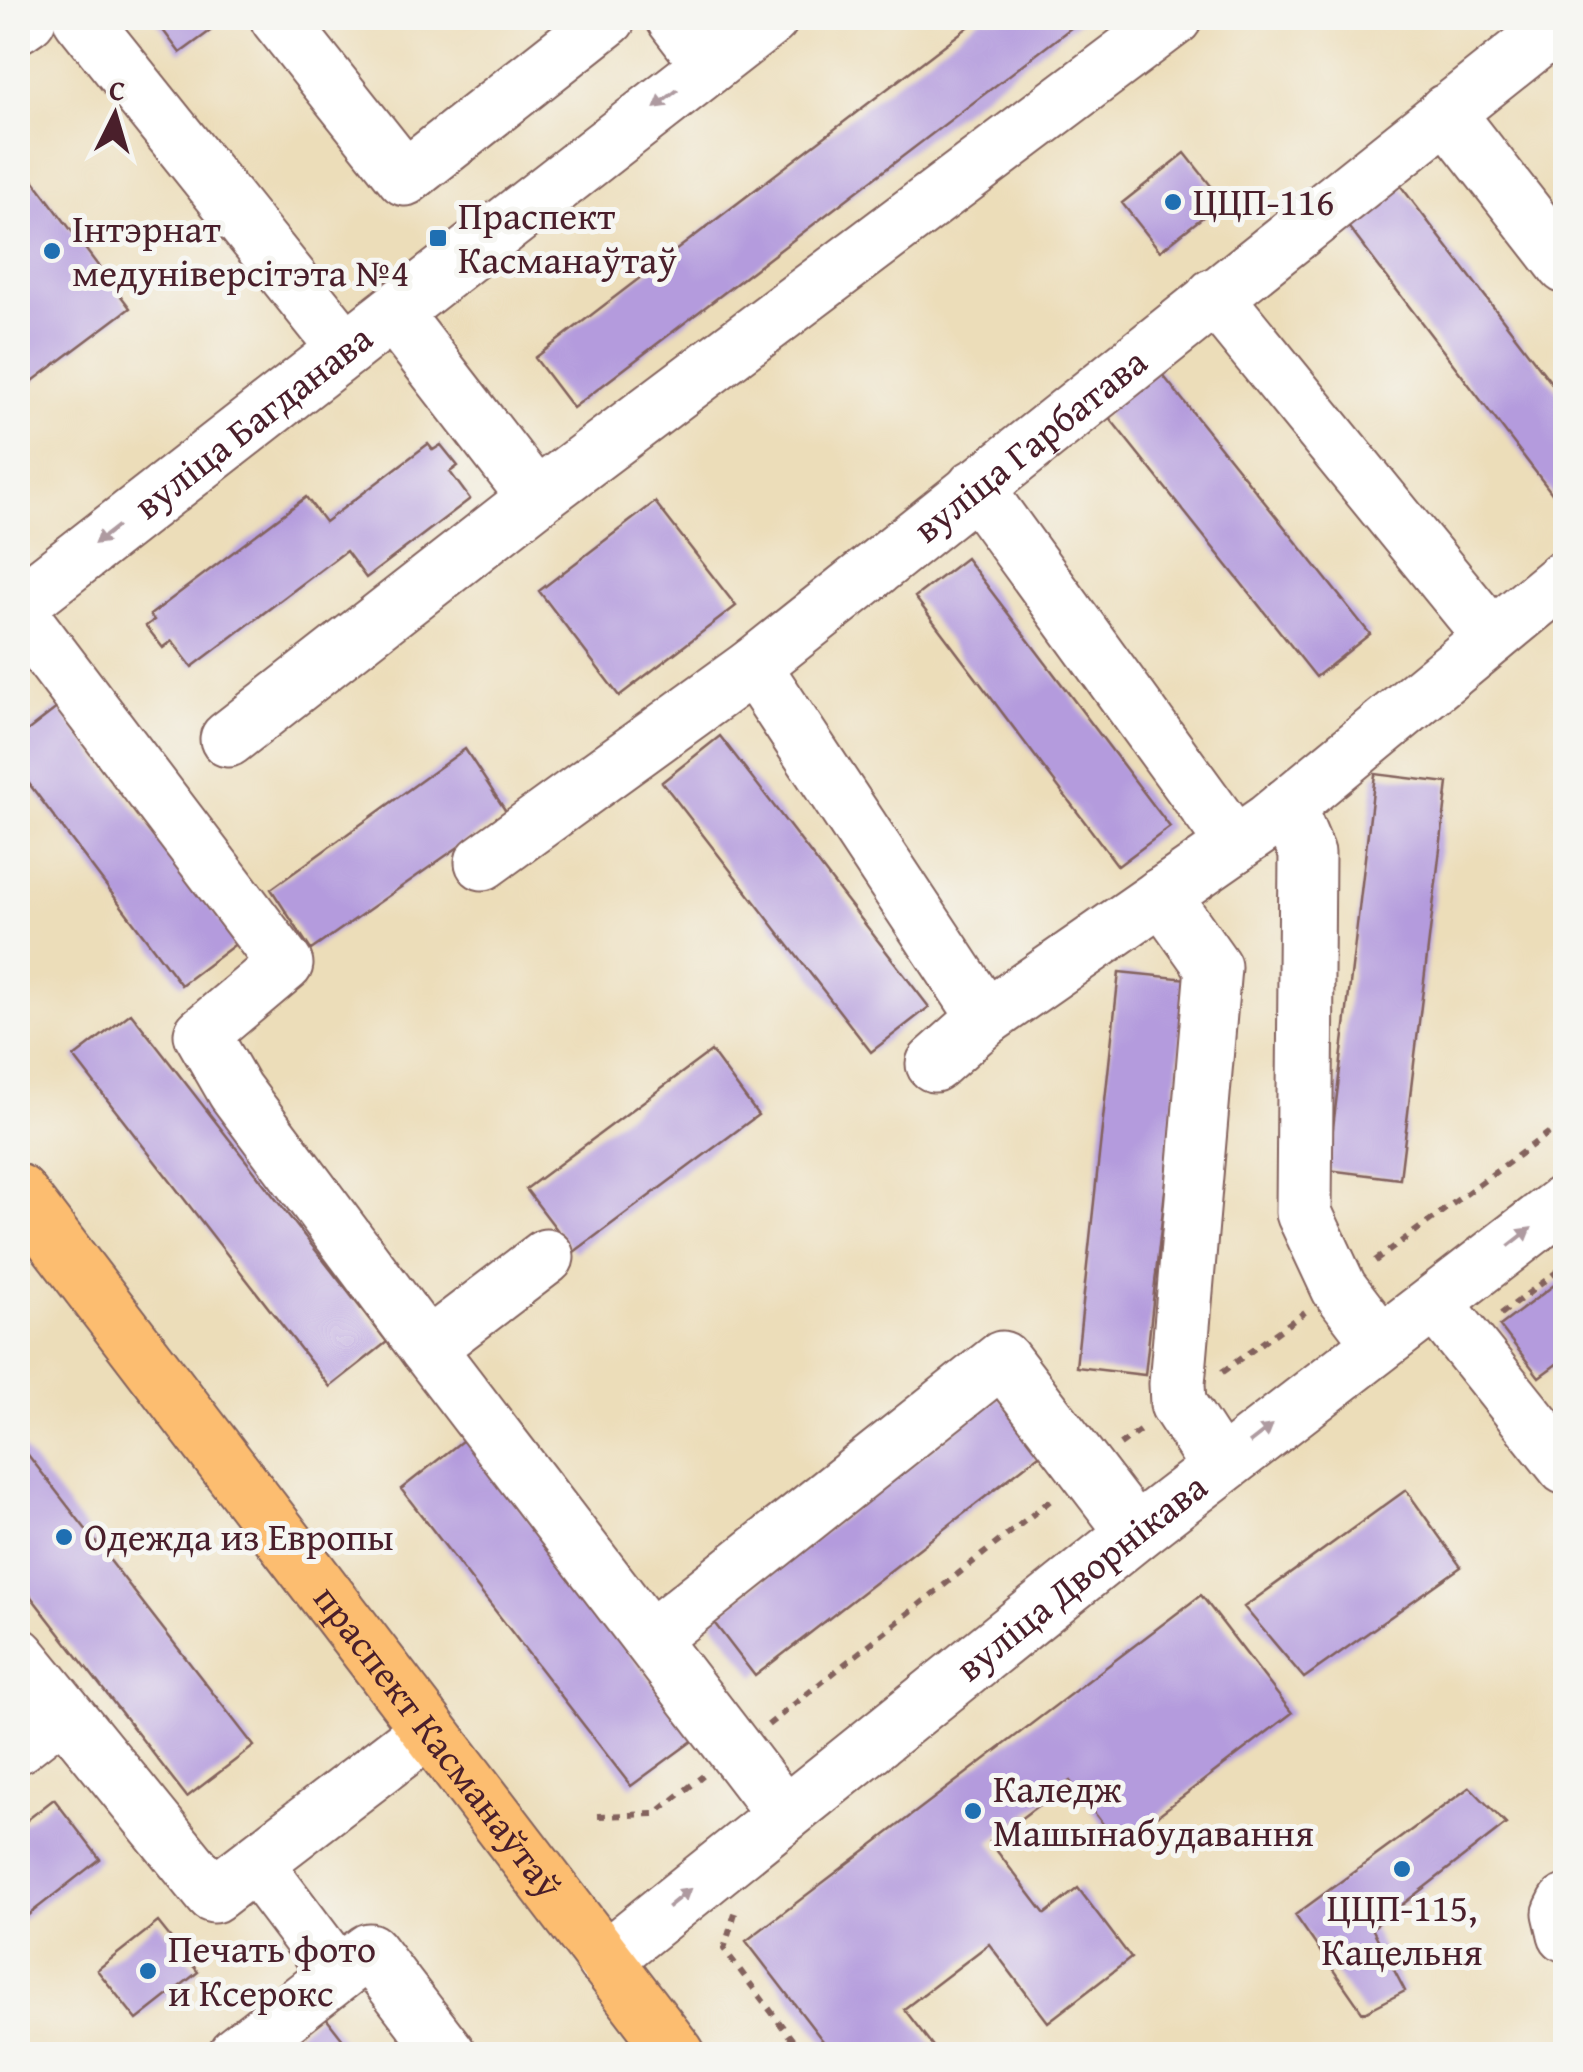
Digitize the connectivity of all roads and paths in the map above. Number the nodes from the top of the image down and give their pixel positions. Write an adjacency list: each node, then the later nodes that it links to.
1 (28, 18): 8 (street)
2 (81, 18): 15 (street)
3 (278, 18): 4 (street)
4 (608, 18)
5 (674, 18): 10 (street)
6 (771, 18): 10 (street, вуліца Багданава)
7 (1174, 18): 17 (street)
8 (18, 25)
9 (1537, 26): 11 (street, вуліца Гарбатава)
10 (710, 65): 14 (street, вуліца Багданава, one-way to 14)
11 (1446, 112): 12 (street); 13 (street, вуліца Гарбатава)
12 (1566, 266)
13 (1214, 296): 16 (street, вуліца Гарбатава); 20 (street)
14 (393, 313): 15 (street, вуліца Багданава); 17 (street)
15 (346, 348): 19 (street, вуліца Багданава, one-way to 19)
16 (975, 487): 21 (street, вуліца Гарбатава); 24 (street)
17 (536, 498): 22 (street)
18 (1566, 576): 20 (street)
19 (18, 609): 34 (street)
20 (1492, 637): 23 (street)
21 (752, 666): 25 (street, вуліца Гарбатава); 27 (street)
22 (228, 740)
23 (1287, 806): 24 (street); 33 (street)
24 (1235, 845): 26 (street)
25 (484, 862)
26 (1162, 895): 27 (street); 35 (street)
27 (986, 1018): 28 (street)
28 (934, 1064)
29 (18, 1192): 41 (main road, праспект Касманаўтаў)
30 (1566, 1201): 32 (street, вуліца Дворнікава, one-way to 30)
31 (546, 1257): 34 (street)
32 (1435, 1303): 33 (street, вуліца Дворнікава); 36 (street)
33 (1380, 1342): 35 (street, вуліца Дворнікава, one-way to 33)
34 (428, 1348): 38 (street)
35 (1219, 1467): 37 (street, вуліца Дворнікава)
36 (1566, 1468)
37 (1136, 1533): 38 (street); 43 (street, вуліца Дворнікава)
38 (651, 1638): 43 (street)
39 (18, 1655): 40 (street)
40 (63, 1710): 42 (street); 44 (street)
41 (426, 1731): 44 (street); 48 (main road, праспект Касманаўтаў)
42 (18, 1746)
43 (784, 1814): 48 (street, вуліца Дворнікава, one-way to 43)
44 (255, 1864): 49 (street)
45 (1566, 1903): 46 (street)
46 (1566, 1934)
47 (724, 1949): 53 (path)
48 (604, 1960): 52 (main road, праспект Касманаўтаў)
49 (338, 1974): 50 (street); 51 (street)
50 (236, 2054)
51 (448, 2054)
52 (677, 2054)
53 (803, 2054)

